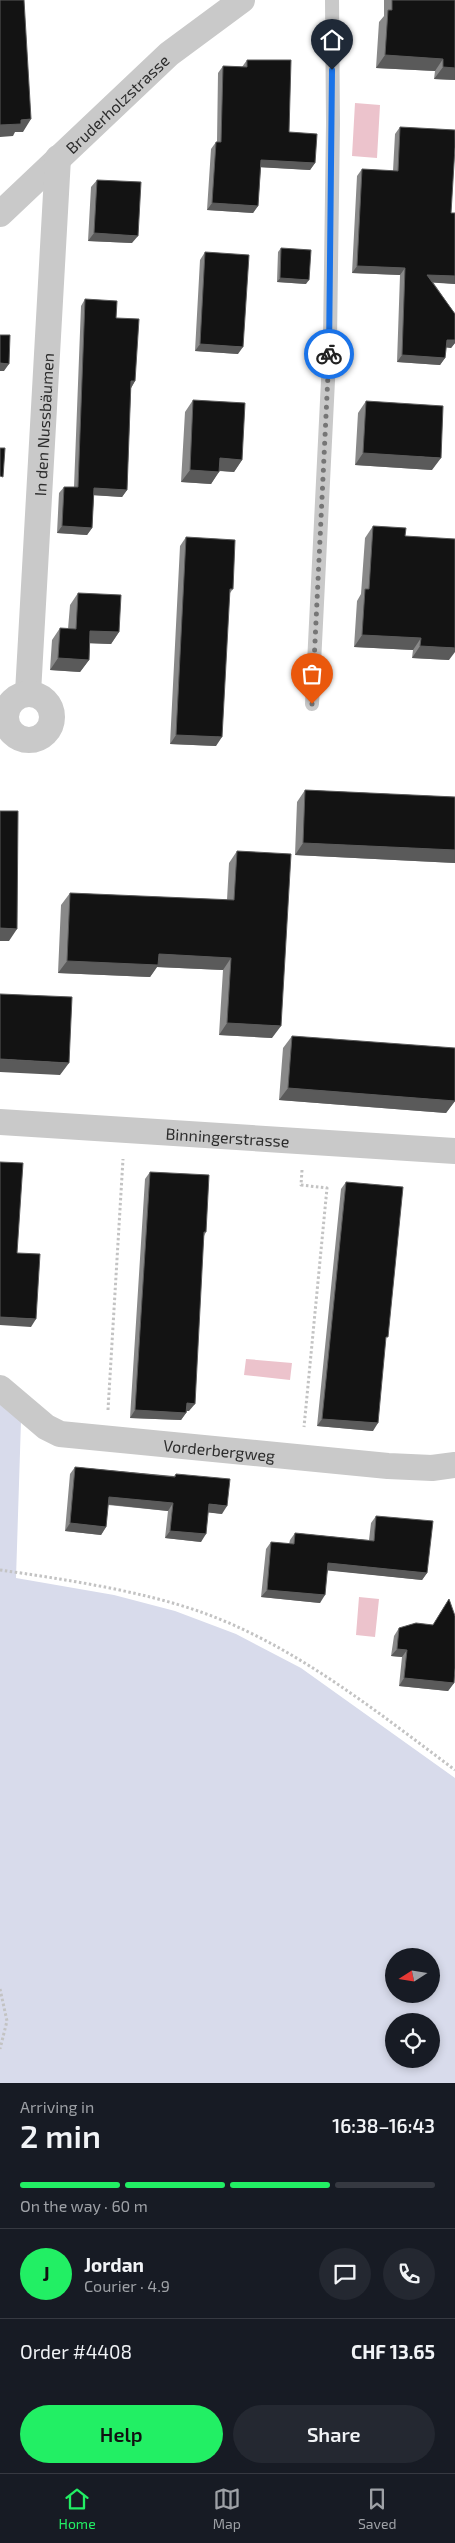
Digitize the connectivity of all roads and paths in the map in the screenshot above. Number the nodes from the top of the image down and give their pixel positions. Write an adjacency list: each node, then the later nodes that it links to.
1 (242, 0): 3 (street, Bruderholzstrasse)
2 (332, 0): 6 (lane)
3 (58, 158): 4 (street, Bruderholzstrasse); 5 (street, In den Nussbäumen)
4 (0, 214)
5 (28, 693)
6 (312, 704)
7 (0, 1122): 8 (street, Binningerstrasse)
8 (125, 1128): 9 (street, Binningerstrasse); 12 (path)
9 (304, 1141): 10 (street, Binningerstrasse); 13 (path)
10 (455, 1151)
11 (0, 1388): 12 (street, Vorderbergweg)
12 (107, 1438): 13 (street, Vorderbergweg)
13 (301, 1458): 14 (street, Vorderbergweg)
14 (455, 1465)
15 (0, 1570): 16 (path)
16 (455, 1770)
17 (0, 1989): 18 (path)
18 (0, 2049)

